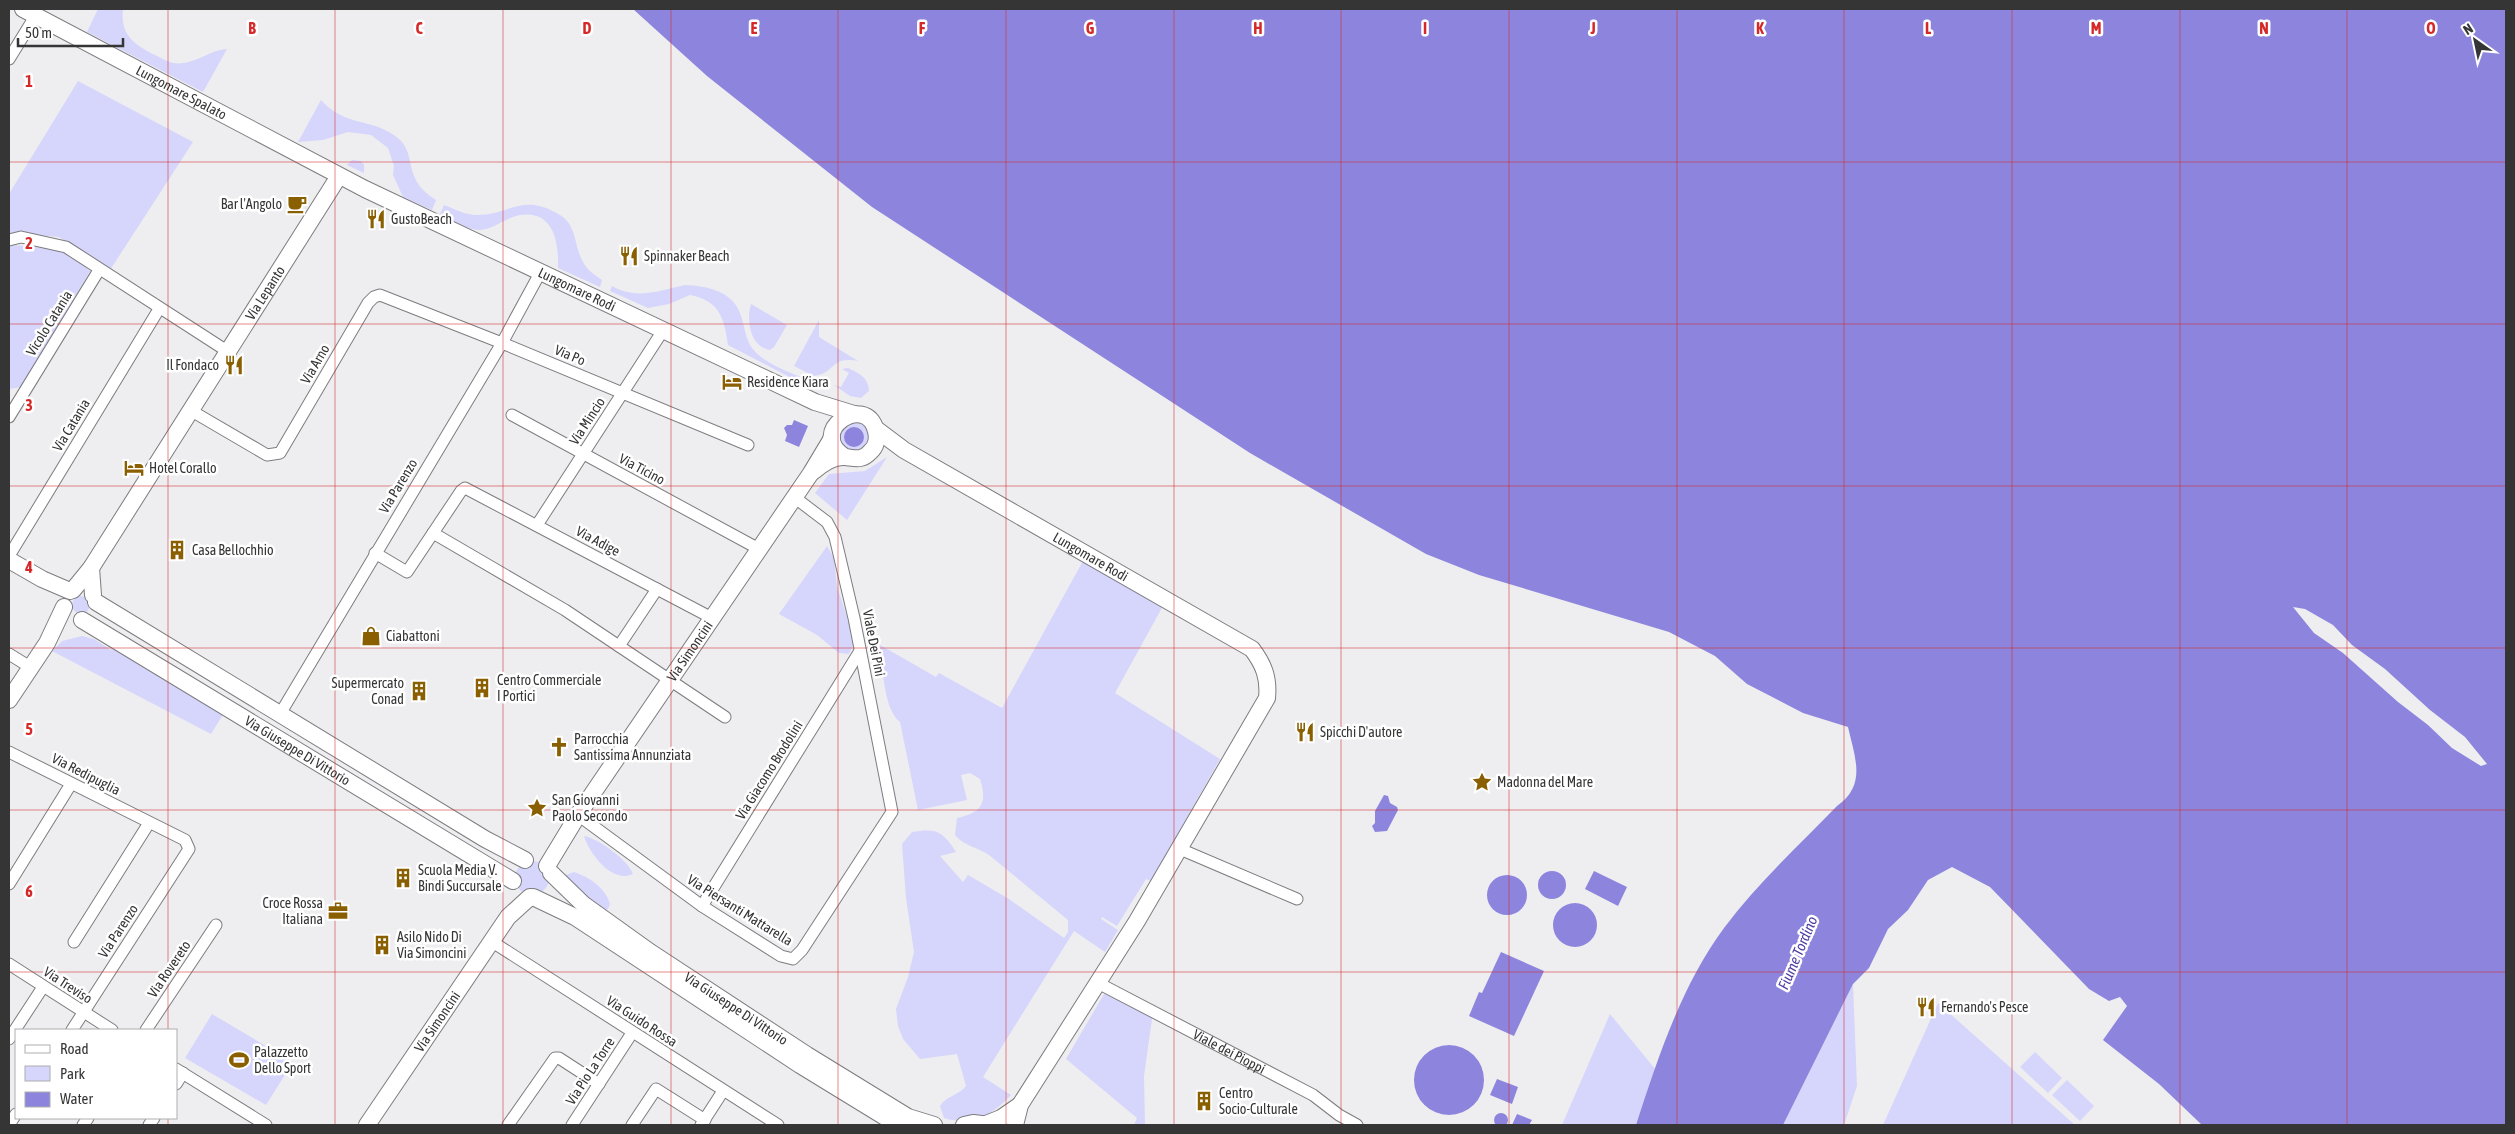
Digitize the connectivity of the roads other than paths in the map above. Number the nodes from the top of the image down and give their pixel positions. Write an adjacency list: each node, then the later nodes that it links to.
1 (30, 12): 2 (street); 3 (street, Lungomare Spalato)
2 (9, 58)
3 (339, 176): 6 (street, Lungomare Rodi); 11 (street, Via Lepanto)
4 (9, 240): 5 (street)
5 (99, 270): 8 (street); 14 (street, Vicolo Catania)
6 (540, 273): 9 (street, Lungomare Rodi); 10 (street, Via Parenzo)
7 (380, 295): 10 (street, Via Po); 15 (street, Via Arno)
8 (159, 309): 11 (street); 31 (street, Via Catania)
9 (662, 332): 12 (street, Via Mincio); 13 (street, Lungomare Rodi)
10 (502, 343): 12 (street, Via Po); 30 (street, Via Parenzo)
11 (227, 351): 15 (street, Via Lepanto)
12 (623, 394): 20 (street, Via Po); 23 (street, Via Mincio)
13 (815, 402): 16 (street, Lungomare Rodi); 19 (street, Lungomare Rodi)
14 (11, 409)
15 (190, 410): 32 (street, Via Lepanto)
16 (854, 414): 18 (street); 19 (street)
17 (512, 415): 23 (street, Via Ticino)
18 (876, 429): 21 (street); 22 (street, Lungomare Rodi)
19 (833, 435): 24 (street); 25 (street, Via Simoncini)
20 (748, 445)
21 (872, 450): 22 (street, Lungomare Rodi); 24 (street)
22 (904, 450): 53 (street, Lungomare Rodi)
23 (583, 454): 27 (street, Via Mincio); 29 (street, Via Ticino)
24 (845, 457): 25 (street, Via Simoncini)
25 (812, 473): 26 (street, Via Simoncini)
26 (794, 497): 29 (street, Via Simoncini); 40 (street, Viale Dei Pini)
27 (537, 525): 28 (street, Via Adige); 33 (street, Via Adige)
28 (433, 533): 30 (street); 39 (street)
29 (758, 549): 36 (street, Via Simoncini)
30 (375, 552): 45 (street, Via Parenzo)
31 (9, 558): 34 (street)
32 (91, 568): 34 (street, Via Lepanto); 35 (street)
33 (657, 589): 36 (street, Via Adige); 39 (street)
34 (68, 597): 35 (street); 37 (street); 38 (street, Via Lepanto)
35 (94, 599): 37 (street); 45 (street, Via Giuseppe Di Vittorio)
36 (712, 618): 43 (street, Via Simoncini)
37 (78, 620): 38 (street, Via Lepanto); 56 (street, Via Giuseppe Di Vittorio)
38 (47, 642): 42 (street, Via Lepanto)
39 (619, 646): 43 (street)
40 (860, 651): 49 (street, Viale Dei Pini); 59 (street, Via Giacomo Brodolini)
41 (9, 654): 42 (street)
42 (30, 667): 44 (street, Via Lepanto)
43 (669, 680): 46 (street); 50 (street, Via Simoncini)
44 (9, 700)
45 (280, 714): 54 (street, Via Giuseppe Di Vittorio)
46 (725, 717)
47 (9, 752): 48 (street, Via Redipuglia)
48 (71, 784): 51 (street, Via Redipuglia); 55 (street)
49 (892, 812): 59 (street, Via Piersanti Mattarella)
50 (578, 815): 54 (street, Via Simoncini); 59 (street, Via Piersanti Mattarella)
51 (149, 823): 52 (street, Via Redipuglia); 63 (street)
52 (189, 849): 67 (street, Via Parenzo)
53 (1180, 849): 58 (street); 65 (street)
54 (540, 864): 56 (street, Via Simoncini); 57 (street, Via Simoncini); 85 (street, Via Giuseppe Di Vittorio)
55 (9, 884)
56 (515, 885): 57 (street, Via Giuseppe Di Vittorio); 60 (street, Via Simoncini)
57 (532, 897): 60 (street, Via Simoncini); 84 (street, Via Giuseppe Di Vittorio)
58 (1297, 899)
59 (702, 906)
60 (508, 917): 62 (street, Via Simoncini)
61 (216, 925): 71 (street, Via Rovereto)
62 (491, 941): 72 (street, Via Guido Rossa); 79 (street, Via Simoncini)
63 (74, 942)
64 (9, 964): 66 (street, Via Treviso)
65 (1098, 983): 76 (street); 89 (street, Viale dei Pioppi)
66 (43, 987): 67 (street, Via Treviso); 68 (street)
67 (83, 1012): 69 (street, Via Parenzo); 70 (street, Via Treviso)
68 (16, 1029)
69 (73, 1029)
70 (110, 1029)
71 (147, 1029)
72 (632, 1033): 74 (street, Via Pio La Torre); 75 (street, Via Guido Rossa)
73 (180, 1071): 78 (street)
74 (600, 1084): 80 (street); 81 (street, Via Pio La Torre)
75 (723, 1091): 77 (street); 83 (street, Via Guido Rossa)
76 (1020, 1105): 87 (street); 88 (street)
77 (703, 1122): 82 (street)
78 (266, 1125)
79 (367, 1125)
80 (508, 1125)
81 (572, 1125)
82 (632, 1125)
83 (778, 1125)
84 (898, 1125)
85 (934, 1125)
86 (964, 1125): 87 (street)
87 (988, 1125)
88 (1015, 1125)
89 (1357, 1125)

